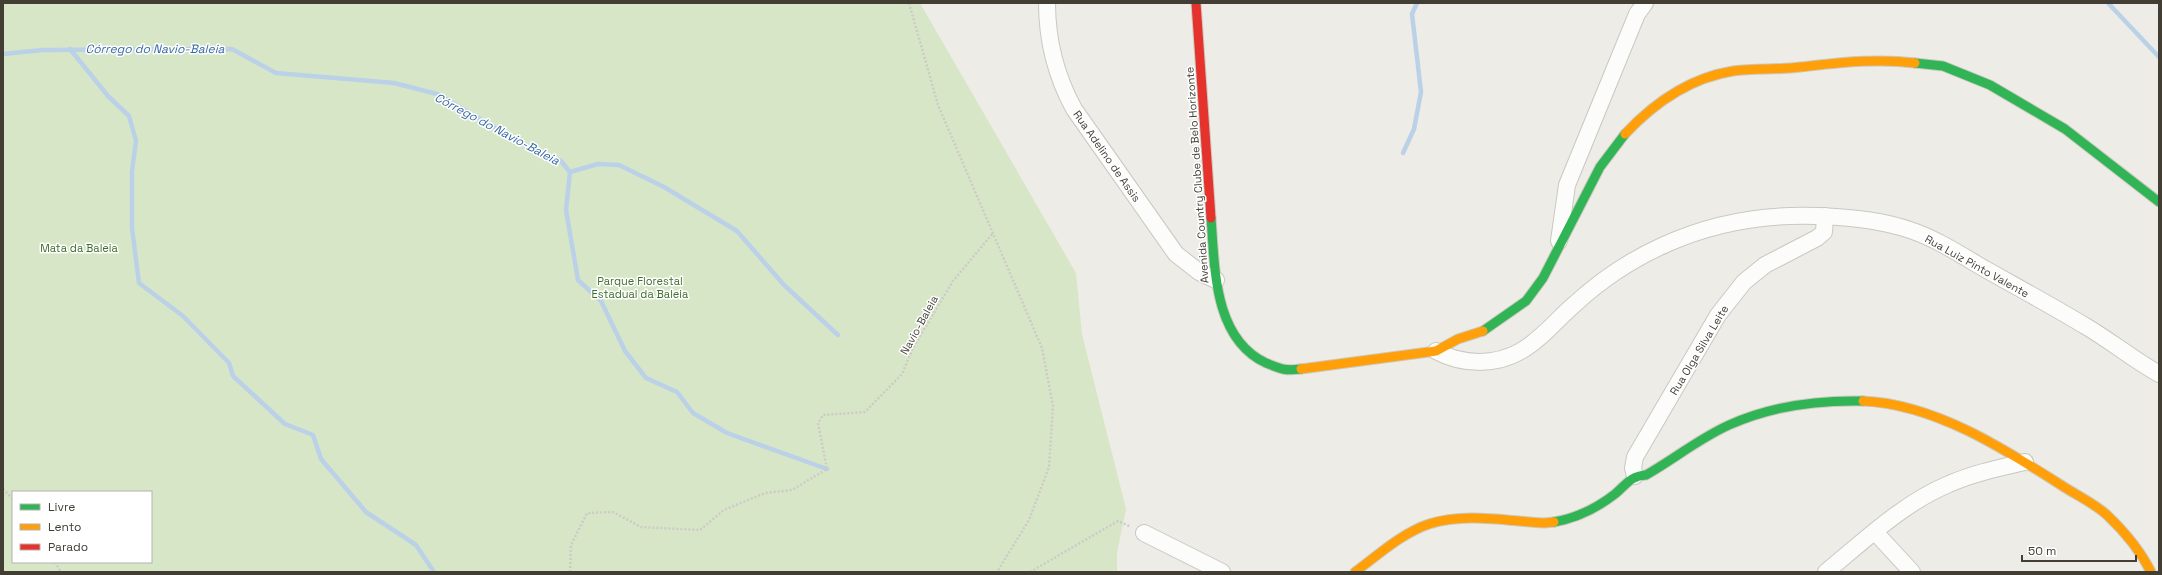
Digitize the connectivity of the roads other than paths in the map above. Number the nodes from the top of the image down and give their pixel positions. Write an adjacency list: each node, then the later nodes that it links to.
1 (1047, 3): 7 (street, Rua Adelino de Assis)
2 (1196, 3): 7 (street, Avenida Country Clube de Belo Horizonte)
3 (1645, 3): 6 (street)
4 (2159, 202): 6 (street, Avenida Country Clube de Belo Horizonte)
5 (1825, 216): 8 (street, Rua Luiz Pinto Valente); 9 (street, Rua Luiz Pinto Valente); 11 (street, Rua Olga Silva Leite)
6 (1557, 252): 8 (street, Avenida Country Clube de Belo Horizonte)
7 (1216, 280): 8 (street, Avenida Country Clube de Belo Horizonte)
8 (1436, 351)
9 (2159, 374)
10 (2025, 462): 11 (street); 12 (street); 18 (street)
11 (1635, 476): 15 (street)
12 (1875, 532): 16 (street); 17 (street)
13 (1144, 533): 14 (street)
14 (1222, 572)
15 (1355, 572)
16 (1826, 572)
17 (1912, 572)
18 (2151, 572)

